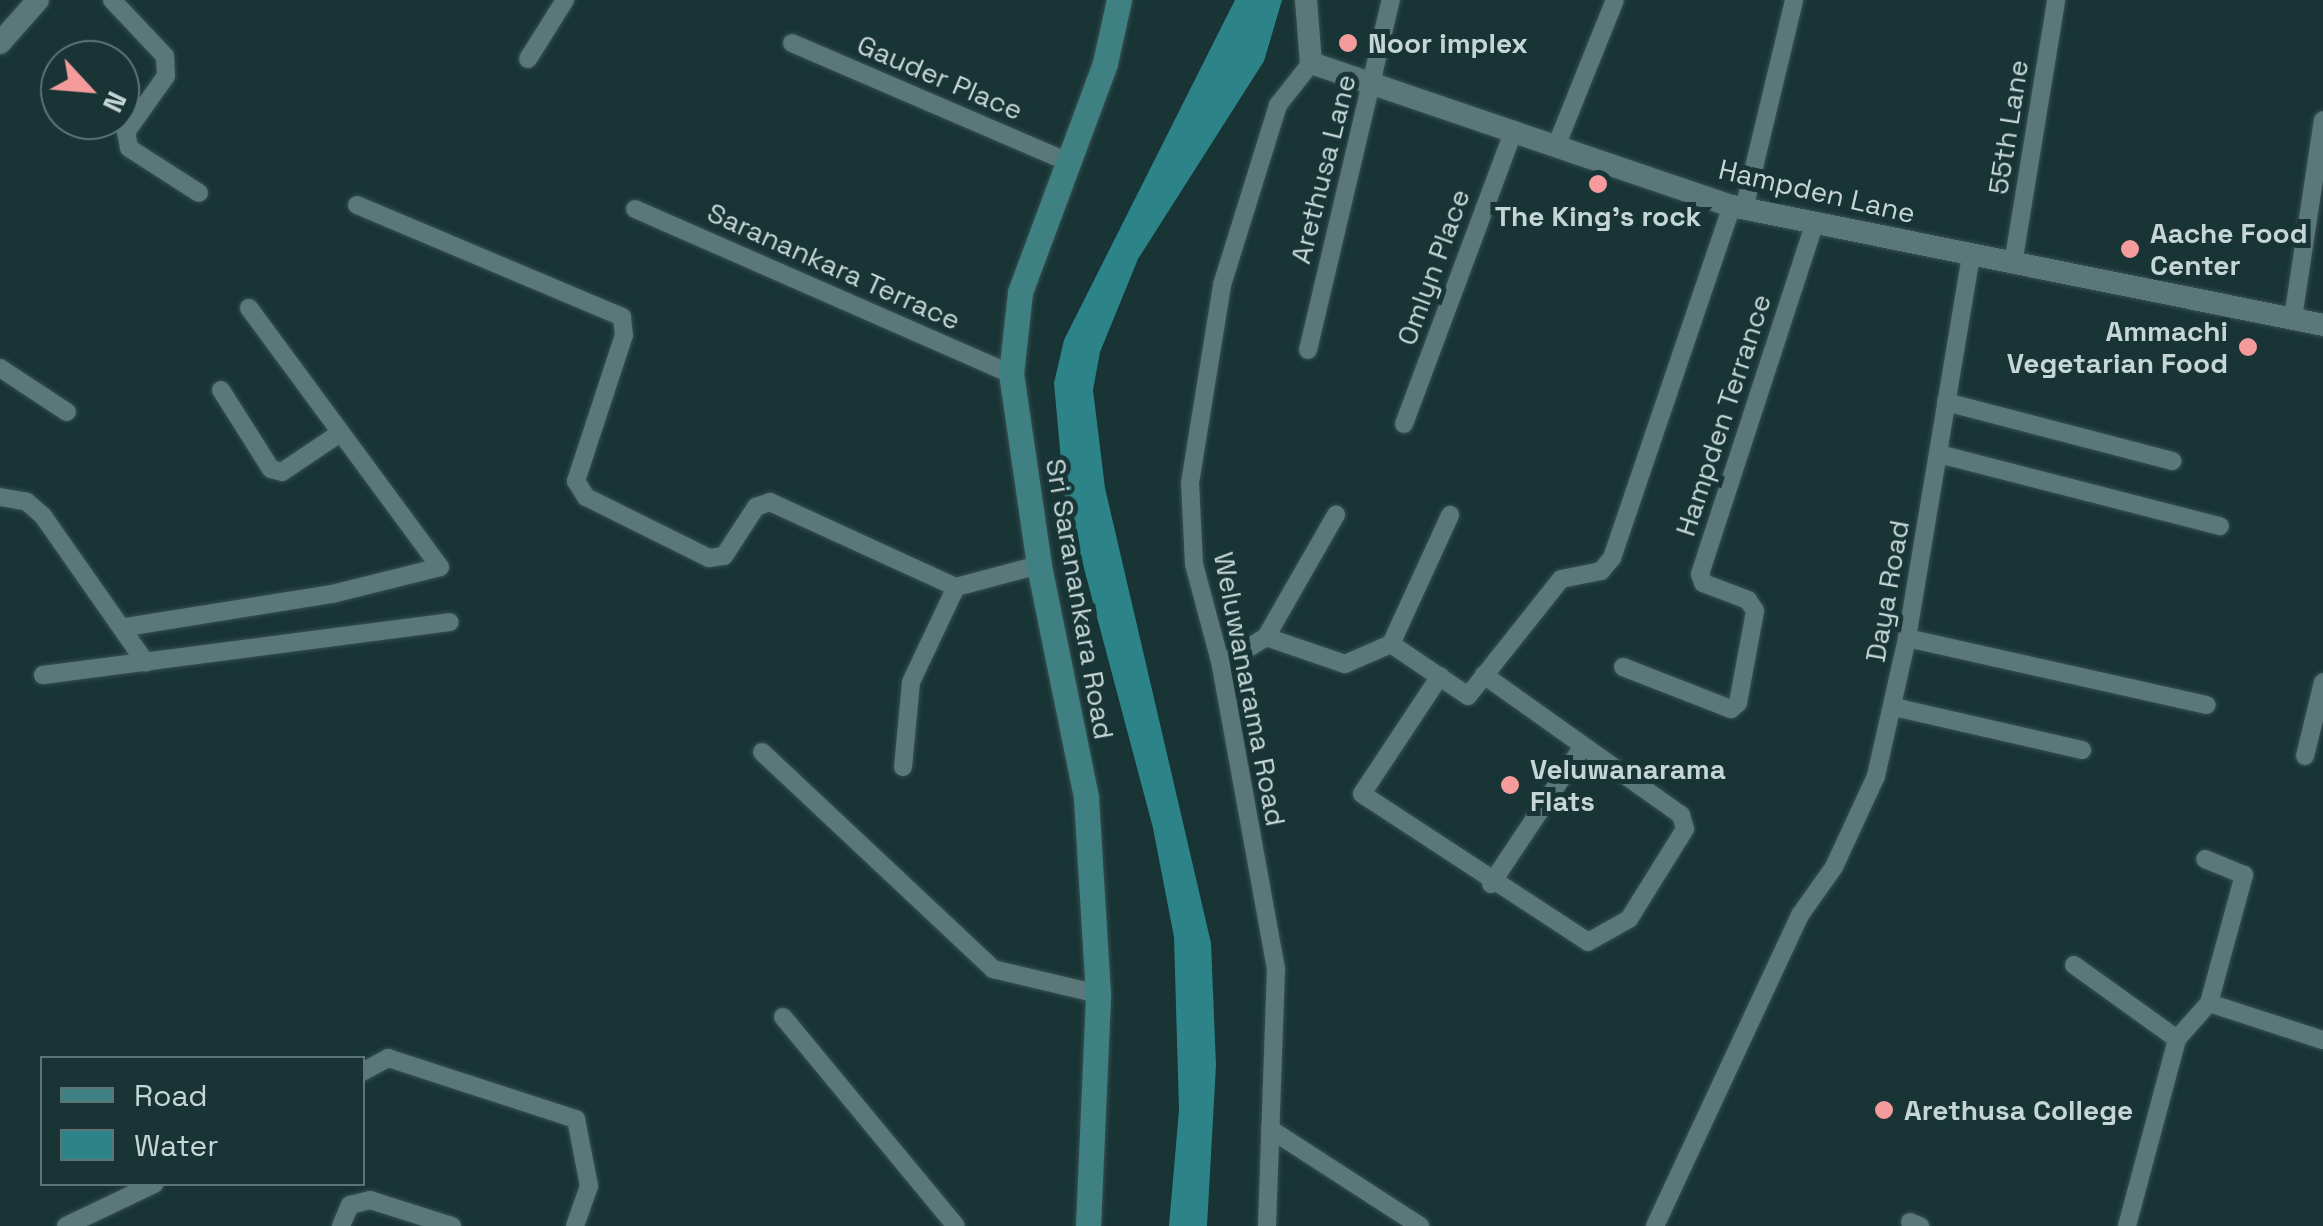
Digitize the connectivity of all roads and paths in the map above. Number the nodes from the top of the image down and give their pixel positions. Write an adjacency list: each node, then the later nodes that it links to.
1 (38, 0): 11 (street)
2 (112, 0): 19 (street)
3 (564, 0): 12 (street)
4 (1120, 0): 18 (main road, Sri Saranankara Road)
5 (1306, 0): 13 (street)
6 (1390, 0): 14 (street, Arethusa Lane)
7 (1615, 0): 17 (street)
8 (1794, 0): 21 (street)
9 (2056, 0): 25 (street, 55th Lane)
10 (792, 42): 18 (street, Gauder Place)
11 (0, 43)
12 (528, 59)
13 (1310, 63): 14 (street, Hampden Lane); 51 (street, Weluwanarama Road)
14 (1373, 82): 16 (street, Hampden Lane); 29 (street, Arethusa Lane)
15 (2323, 120): 27 (street)
16 (1514, 130): 17 (street, Hampden Lane); 35 (street, Omlyn Place)
17 (1557, 144): 21 (street, Hampden Lane)
18 (1066, 161): 31 (main road, Sri Saranankara Road)
19 (199, 193)
20 (357, 205): 44 (street)
21 (1738, 207): 23 (street, Hampden Lane); 54 (street)
22 (635, 209): 31 (street, Saranankara Terrace)
23 (1814, 226): 24 (street, Hampden Lane); 52 (street, Hampden Terrance)
24 (1970, 256): 25 (street, Hampden Lane); 33 (street, Daya Road)
25 (2014, 264): 27 (street, Hampden Lane)
26 (249, 308): 36 (street)
27 (2293, 318): 28 (street, Hampden Lane)
28 (2323, 325)
29 (1308, 350)
30 (0, 368): 34 (street)
31 (1011, 374): 43 (main road, Sri Saranankara Road)
32 (220, 390): 36 (street)
33 (1946, 402): 37 (street, Daya Road); 38 (street)
34 (67, 412)
35 (1404, 424)
36 (340, 433): 46 (street)
37 (1939, 454): 42 (street); 48 (street, Daya Road)
38 (2172, 461)
39 (0, 497): 46 (street)
40 (1336, 514): 47 (street)
41 (1450, 516): 49 (street)
42 (2220, 526)
43 (1039, 565): 44 (street); 67 (main road, Sri Saranankara Road)
44 (956, 587): 63 (street)
45 (450, 622): 50 (street)
46 (126, 626): 50 (street)
47 (1266, 637): 49 (street); 51 (street)
48 (1907, 638): 57 (street); 58 (street, Daya Road)
49 (1391, 644): 55 (street)
50 (146, 663): 53 (street)
51 (1221, 665): 73 (street, Weluwanarama Road)
52 (1623, 667)
53 (42, 675)
54 (1484, 675): 55 (street); 59 (street)
55 (1440, 676): 65 (street)
56 (2323, 682): 62 (street)
57 (2207, 704)
58 (1894, 707): 60 (street); 83 (street, Daya Road)
59 (1584, 746): 65 (street); 65 (street)
60 (2082, 750)
61 (762, 752): 67 (street)
62 (2305, 756)
63 (903, 767)
64 (2205, 860): 68 (street)
65 (1492, 884)
66 (2074, 965): 70 (street)
67 (1098, 994): 80 (main road, Sri Saranankara Road)
68 (2209, 1003): 70 (street); 71 (street)
69 (782, 1016): 79 (street)
70 (2177, 1039): 84 (street)
71 (2323, 1040)
72 (365, 1070): 78 (street)
73 (1270, 1130): 81 (street, Weluwanarama Road); 82 (street)
74 (150, 1186): 75 (street)
75 (66, 1226)
76 (341, 1226): 77 (street)
77 (452, 1226)
78 (575, 1226)
79 (956, 1226)
80 (1088, 1226)
81 (1267, 1226)
82 (1420, 1226)
83 (1655, 1226)
84 (2127, 1226)

